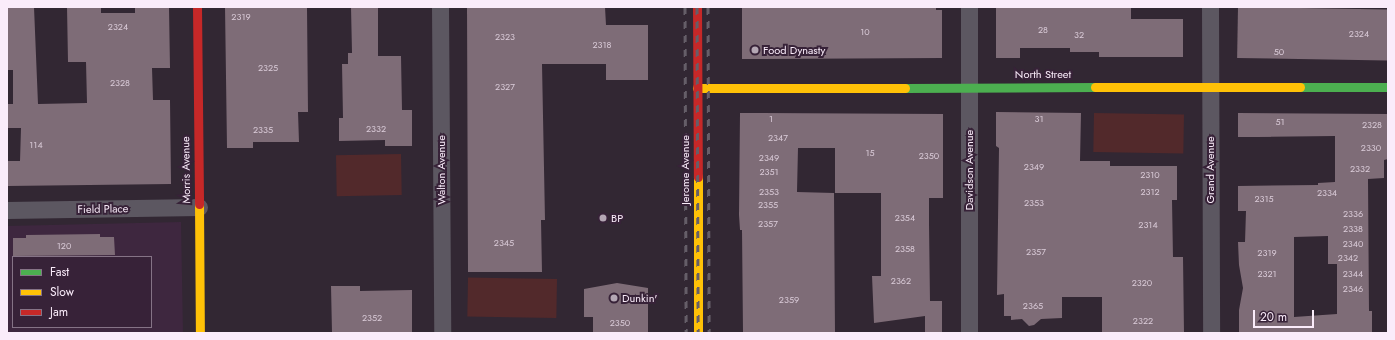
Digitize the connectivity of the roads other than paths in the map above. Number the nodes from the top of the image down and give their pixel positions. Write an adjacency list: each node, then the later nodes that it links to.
1 (197, 7): 10 (street, Morris Avenue)
2 (440, 7): 13 (street, Walton Avenue)
3 (697, 7): 9 (street, Jerome Avenue)
4 (969, 7): 6 (street, Davidson Avenue)
5 (1210, 7): 7 (street, Grand Avenue)
6 (969, 86): 7 (street, North Street); 9 (street, North Street); 15 (street, Davidson Avenue)
7 (1210, 86): 8 (street, North Street); 16 (street, Grand Avenue)
8 (1388, 87)
9 (697, 88): 14 (street, Jerome Avenue)
10 (199, 207): 11 (street, Field Place); 12 (street, Morris Avenue)
11 (7, 210)
12 (200, 333)
13 (442, 333)
14 (698, 333)
15 (970, 333)
16 (1210, 333)

